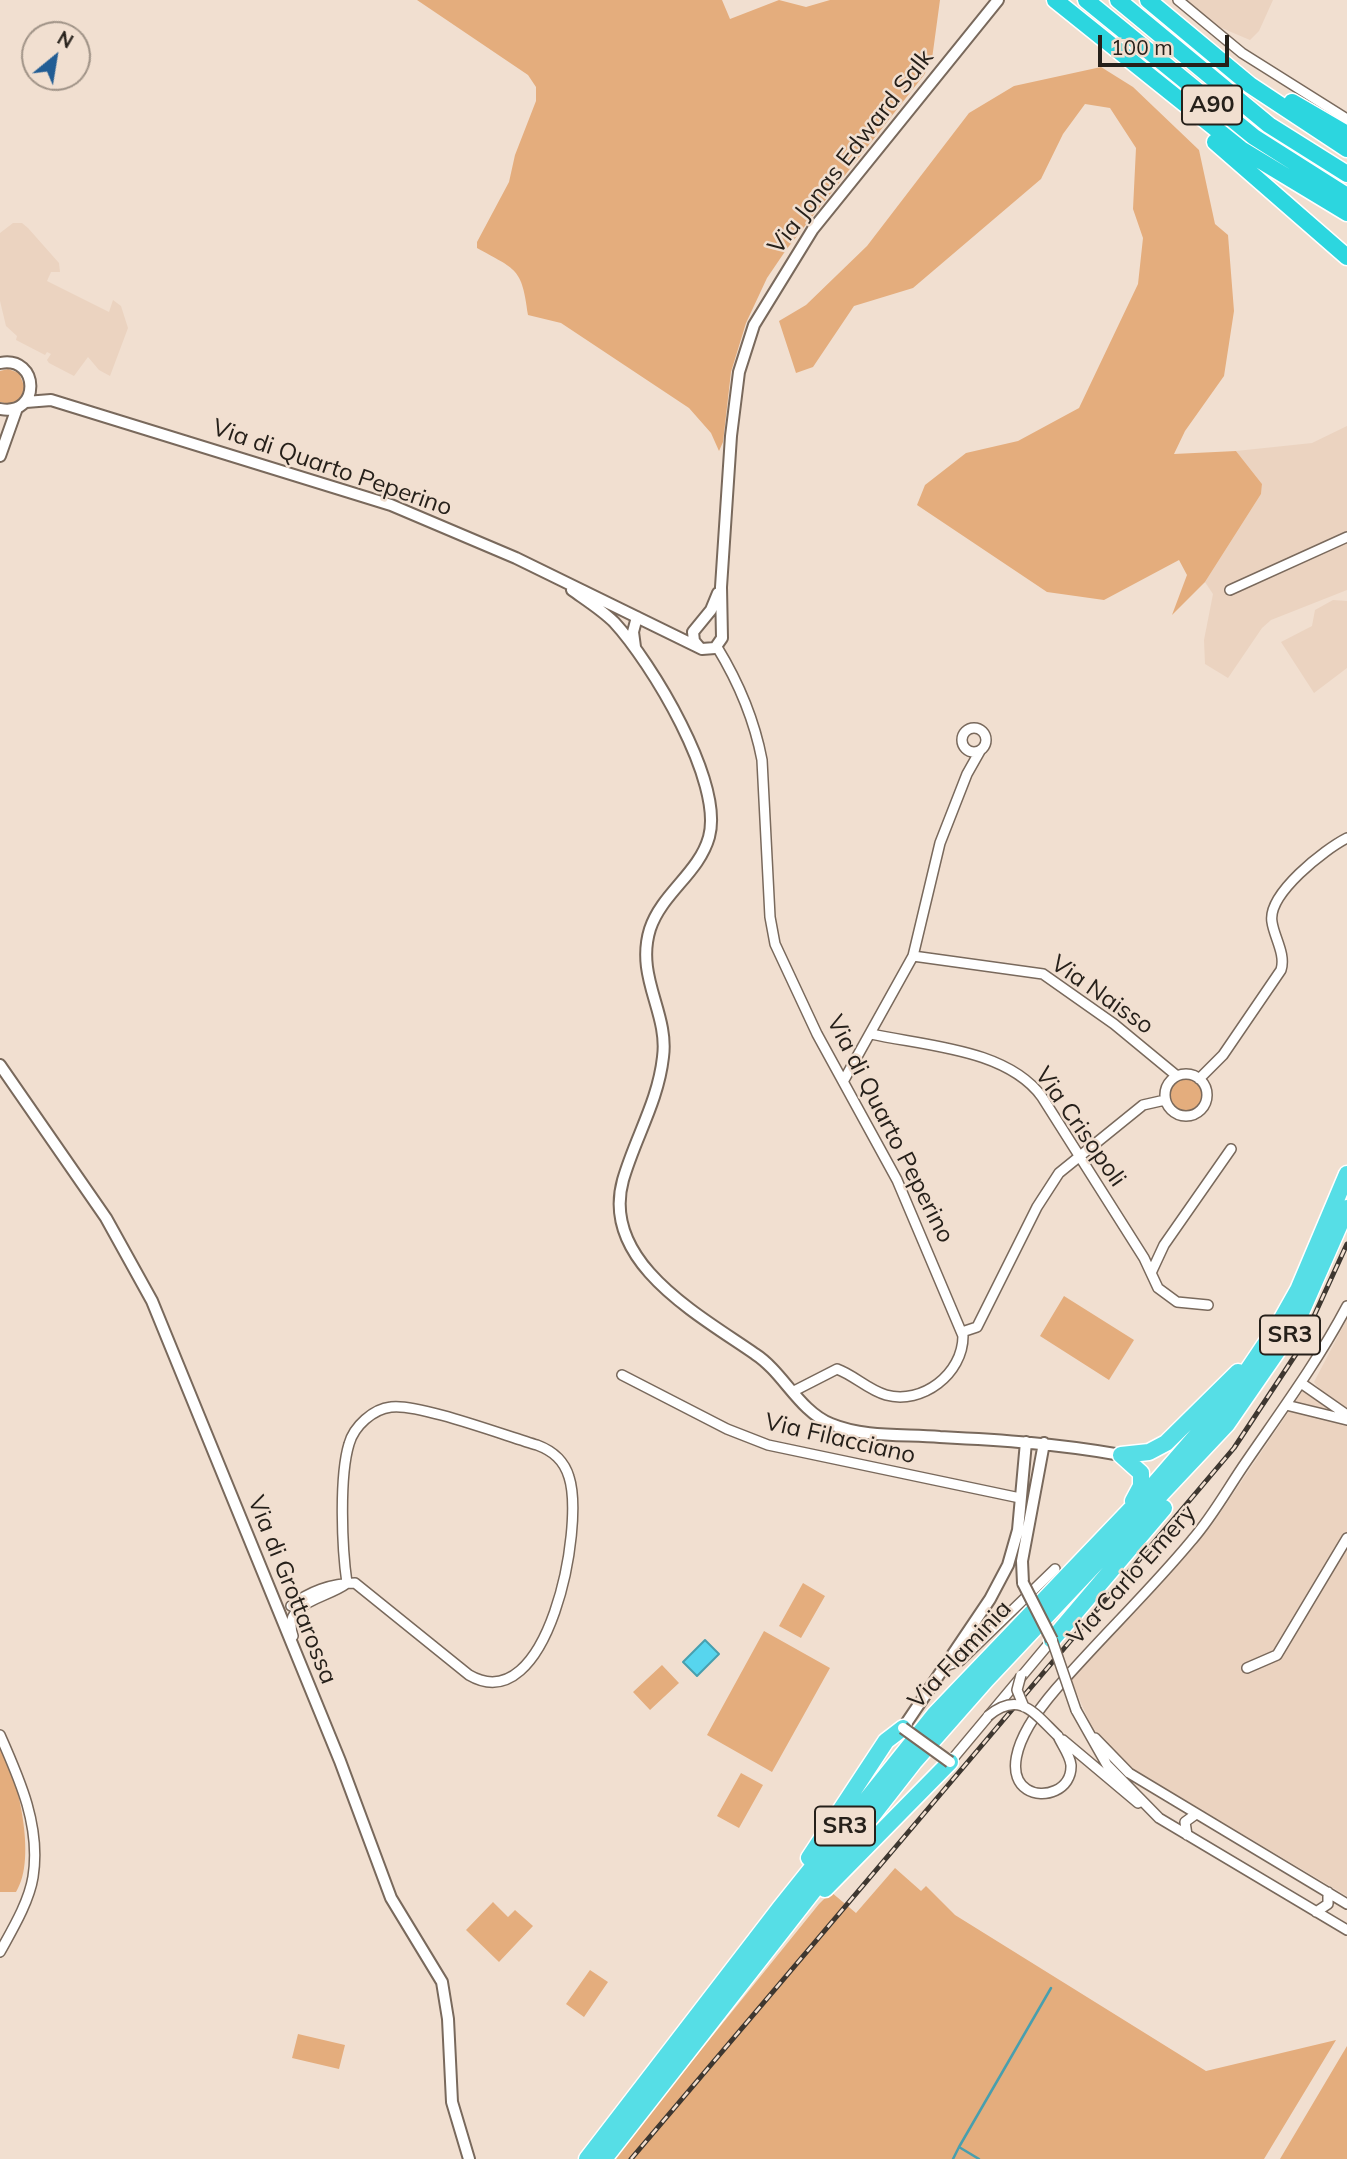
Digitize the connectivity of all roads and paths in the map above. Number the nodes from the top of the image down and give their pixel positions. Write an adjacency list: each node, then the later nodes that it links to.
1 (998, 0): 26 (street, Via Jonas Edward Salk)
2 (1055, 0): 8 (highway)
3 (1086, 0): 13 (highway, A90)
4 (1118, 0): 12 (highway, A90)
5 (1148, 0): 7 (highway)
6 (1178, 0): 9 (street)
7 (1188, 33): 10 (highway); 11 (highway)
8 (1115, 51): 14 (highway); 15 (highway)
9 (1347, 119)
10 (1347, 134)
11 (1347, 149)
12 (1347, 174)
13 (1347, 196)
14 (1347, 213)
15 (1347, 257)
16 (0, 354): 17 (street)
17 (6, 363): 18 (street, Via di Quarto Peperino)
18 (32, 383): 19 (street, Via di Quarto Peperino); 20 (street)
19 (51, 400): 20 (street, Via di Quarto Peperino); 25 (street, Via di Quarto Peperino)
20 (21, 405): 21 (street, Via di Quarto Peperino); 22 (street)
21 (0, 409): 22 (street)
22 (8, 429): 23 (street)
23 (0, 456)
24 (1347, 537): 27 (street)
25 (559, 581): 28 (street, Via di Quarto Peperino); 33 (street)
26 (720, 587): 30 (street, Via Jonas Edward Salk); 31 (street, Via Jonas Edward Salk)
27 (1230, 590)
28 (623, 610): 29 (street, Via di Quarto Peperino); 33 (street)
29 (638, 617): 32 (street, Via di Quarto Peperino); 36 (street)
30 (697, 625): 31 (street); 32 (street); 35 (street)
31 (721, 628): 34 (street)
32 (667, 631): 35 (street, Via di Quarto Peperino)
33 (622, 633): 36 (street)
34 (717, 647): 35 (street); 44 (street, Via di Quarto Peperino)
35 (699, 648)
36 (636, 650): 57 (street)
37 (976, 751): 39 (street)
38 (1347, 838): 43 (street)
39 (913, 956): 40 (street); 42 (street, Via Naisso)
40 (872, 1034): 44 (street); 47 (street, Via Crisopoli)
41 (0, 1065): 72 (street, Via di Grottarossa)
42 (1177, 1076): 43 (street); 45 (street)
43 (1199, 1079): 45 (street)
44 (844, 1080): 54 (street, Via di Quarto Peperino)
45 (1165, 1100): 47 (street)
46 (1231, 1149): 50 (street)
47 (1079, 1155): 50 (street, Via Crisopoli); 54 (street)
48 (1347, 1174): 53 (highway, Via Flaminia / SR3)
49 (1347, 1208): 63 (highway, Via Flaminia / SR3)
50 (1151, 1273): 51 (street, Via Crisopoli)
51 (1208, 1305)
52 (1347, 1306): 56 (street, Via Carlo Emery)
53 (1280, 1322): 64 (highway); 66 (highway, Via Flaminia / SR3)
54 (962, 1332): 57 (street)
55 (622, 1375): 65 (street, Via Filacciano)
56 (1301, 1383): 58 (street, Via Carlo Emery); 59 (street)
57 (794, 1391): 61 (street)
58 (1286, 1405): 60 (street); 83 (street, Via Carlo Emery)
59 (1347, 1415)
60 (1347, 1420)
61 (1026, 1442): 62 (street); 65 (street)
62 (1044, 1443): 64 (street); 73 (street, bridge)
63 (1208, 1447): 73 (highway); 92 (highway, Via Flaminia / SR3)
64 (1121, 1455): 66 (highway)
65 (1020, 1498): 74 (street)
66 (1127, 1514): 90 (highway, Via Flaminia / SR3)
67 (1347, 1538): 75 (street)
68 (1055, 1569): 74 (street)
69 (347, 1583): 69 (street); 70 (street); 71 (street)
70 (303, 1605): 71 (street); 76 (street)
71 (291, 1606): 72 (street)
72 (278, 1611): 76 (street, Via di Grottarossa)
73 (1052, 1640): 77 (street); 80 (street, bridge)
74 (945, 1666): 81 (street)
75 (1247, 1668)
76 (304, 1674): 95 (street, Via di Grottarossa)
77 (1021, 1675): 78 (street, bridge); 79 (street, bridge)
78 (1024, 1707): 79 (street, bridge); 83 (street, bridge)
79 (988, 1716): 84 (street)
80 (1082, 1720): 85 (street); 86 (street)
81 (903, 1728): 84 (street, bridge); 90 (highway)
82 (0, 1735): 94 (street)
83 (1058, 1736): 86 (street)
84 (950, 1762): 92 (highway)
85 (1196, 1814): 87 (street); 88 (street)
86 (1159, 1818): 87 (street)
87 (1187, 1835): 91 (street)
88 (1328, 1892): 89 (street); 91 (street)
89 (1347, 1904)
90 (780, 1908): 96 (highway, Via Flaminia / SR3)
91 (1316, 1912): 93 (street)
92 (785, 1927): 97 (highway, Via Flaminia / SR3)
93 (1347, 1930)
94 (0, 1952)
95 (469, 2159)
96 (587, 2159)
97 (604, 2159)

